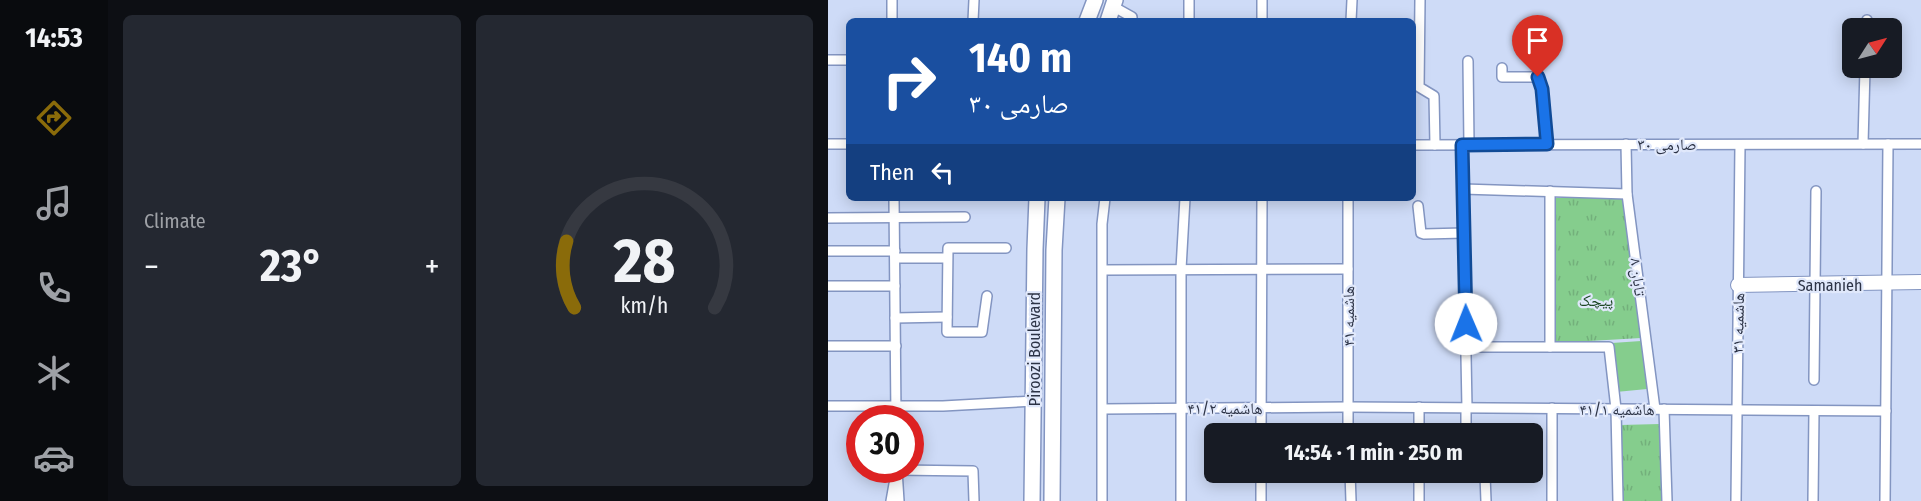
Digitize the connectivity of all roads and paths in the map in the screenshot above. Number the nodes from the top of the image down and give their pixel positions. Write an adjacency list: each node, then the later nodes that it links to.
1 (892, 0): 9 (street)
2 (974, 0): 10 (street)
3 (1095, 0): 11 (main road)
4 (1189, 0): 13 (street)
5 (1262, 0): 14 (street)
6 (1352, 0): 15 (street)
7 (1420, 0): 29 (street)
8 (1112, 9): 12 (street)
9 (892, 18)
10 (973, 18)
11 (1088, 18)
12 (1132, 18)
13 (1189, 18)
14 (1262, 18)
15 (1351, 18)
16 (828, 60): 17 (street)
17 (846, 60)
18 (1468, 61): 30 (street)
19 (1502, 68): 23 (street)
20 (1865, 78): 25 (street)
21 (828, 144): 22 (street)
22 (846, 144)
23 (1547, 144): 24 (street, صارمی ۳۰); 30 (street, صارمی ۳۰)
24 (1626, 144): 31 (street, صارمی ۳۰); 35 (street, تابان ۸)
25 (1863, 144): 26 (street, صارمی ۳۰); 31 (street, صارمی ۳۰)
26 (1888, 144): 27 (street, صارمی ۳۰); 57 (street)
27 (1921, 144)
28 (1416, 145): 29 (street, صارمی ۳۰)
29 (1435, 145): 30 (street, صارمی ۳۰)
30 (1466, 145): 32 (street)
31 (1740, 145): 58 (street, هاشمیه ۳۱)
32 (1463, 189): 33 (street); 47 (street)
33 (1550, 191): 35 (street); 68 (street)
34 (1816, 191): 59 (street)
35 (1627, 194): 83 (street, تابان ۸)
36 (894, 201): 46 (street)
37 (1037, 201): 70 (main road, Piroozi Boulevard)
38 (1057, 201): 102 (main road, Piroozi Boulevard)
39 (1105, 201): 55 (street)
40 (1185, 201): 52 (street)
41 (1262, 201): 53 (street)
42 (1348, 201): 54 (street, هاشمیه ۴۱)
43 (1418, 206): 47 (street)
44 (828, 218): 46 (street)
45 (965, 218): 46 (street)
46 (894, 219): 50 (street)
47 (1464, 234): 67 (street)
48 (1006, 248): 51 (street)
49 (828, 251): 50 (street)
50 (895, 254): 51 (street); 61 (street)
51 (946, 258): 63 (street)
52 (1181, 269): 53 (street); 55 (street); 78 (street)
53 (1262, 269): 54 (street); 75 (street)
54 (1348, 269): 76 (street, هاشمیه ۴۱)
55 (1103, 270): 81 (street)
56 (1921, 282): 57 (street, Samanieh)
57 (1887, 284): 59 (street, Samanieh); 86 (street)
58 (1738, 285): 59 (street, Samanieh); 84 (street, هاشمیه ۳۱)
59 (1814, 285): 69 (street)
60 (828, 286): 61 (street)
61 (895, 286): 64 (street)
62 (987, 297): 63 (street)
63 (947, 317): 64 (street)
64 (896, 318): 66 (street)
65 (828, 346): 66 (street)
66 (896, 346): 71 (street)
67 (1466, 347): 68 (street); 79 (street)
68 (1550, 347): 82 (street)
69 (1814, 380)
70 (1034, 401): 74 (street); 101 (main road, Piroozi Boulevard)
71 (896, 405)
72 (828, 406): 73 (street)
73 (846, 406)
74 (924, 406)
75 (1261, 407): 76 (street, هاشمیه ۴۱/۲); 78 (street, هاشمیه ۴۱/۲); 87 (street)
76 (1347, 407): 77 (street, هاشمیه ۴۱/۱); 88 (street, هاشمیه ۴۱)
77 (1419, 407): 79 (street, هاشمیه ۴۱/۱); 89 (street)
78 (1182, 408): 81 (street, هاشمیه ۴۱/۲); 104 (street)
79 (1467, 408): 80 (street, هاشمیه ۴۱/۱); 90 (street)
80 (1552, 408): 82 (street, هاشمیه ۴۱/۱); 109 (street)
81 (1103, 409): 103 (street)
82 (1616, 409): 83 (street, هاشمیه ۴۱/۱); 110 (street)
83 (1660, 409): 84 (street, هاشمیه ۴۱/۱); 111 (street, تابان ۸)
84 (1737, 410): 85 (street, هاشمیه ۴۱/۱); 112 (street, هاشمیه ۳۱)
85 (1814, 411): 86 (street, هاشمیه ۴۱/۱); 113 (street)
86 (1886, 411): 114 (street)
87 (1261, 423)
88 (1348, 423)
89 (1419, 423)
90 (1466, 423)
91 (924, 470): 100 (street)
92 (894, 483): 98 (street)
93 (898, 483): 99 (street)
94 (1261, 483): 105 (street)
95 (1350, 483): 106 (street)
96 (1419, 483): 107 (street)
97 (1485, 483): 108 (street)
98 (891, 501)
99 (899, 501)
100 (974, 501)
101 (1032, 501)
102 (1052, 501)
103 (1102, 501)
104 (1181, 501)
105 (1261, 501)
106 (1351, 501)
107 (1419, 501)
108 (1486, 501)
109 (1552, 501)
110 (1618, 501)
111 (1667, 501)
112 (1736, 501)
113 (1813, 501)
114 (1885, 501)

